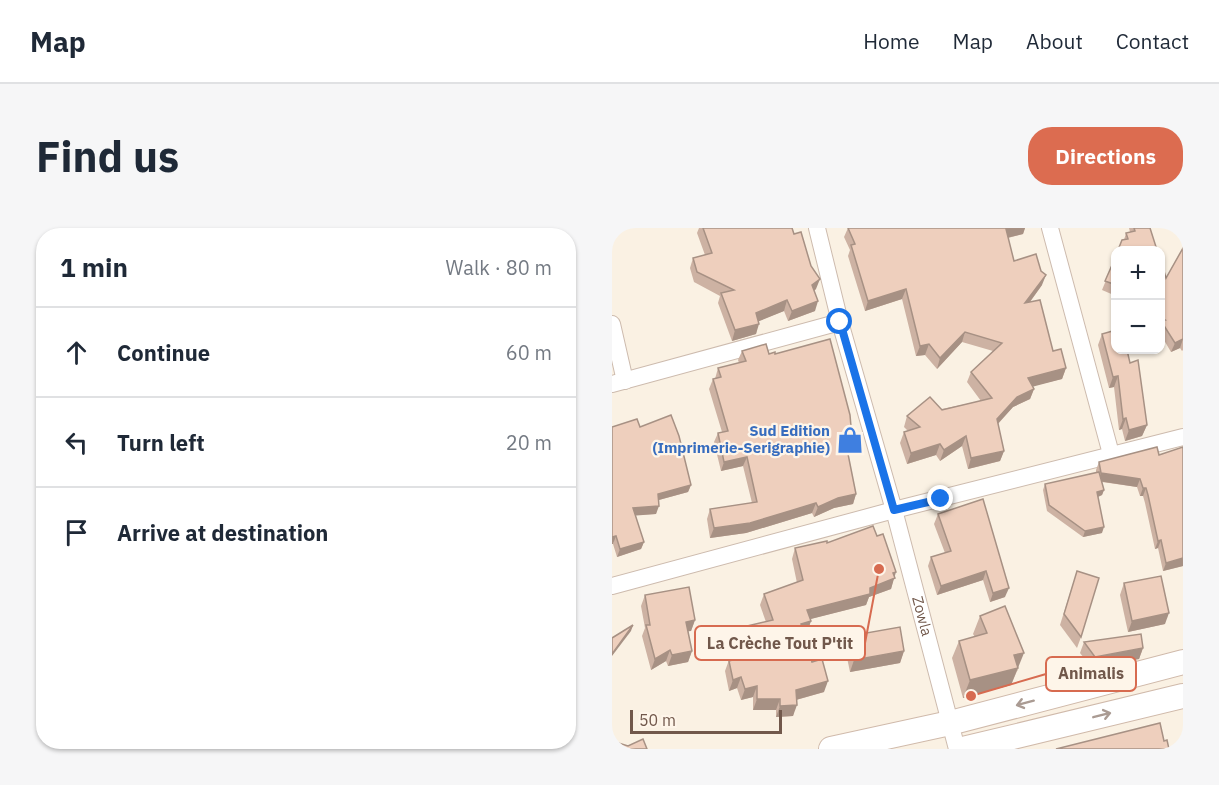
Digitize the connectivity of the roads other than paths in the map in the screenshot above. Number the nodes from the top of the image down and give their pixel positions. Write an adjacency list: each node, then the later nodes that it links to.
1 (817, 228): 3 (street, Zowla)
2 (1050, 228): 7 (street)
3 (840, 322): 5 (street); 8 (street, Zowla)
4 (612, 324): 5 (street)
5 (619, 382)
6 (1183, 437): 7 (street)
7 (1111, 454): 8 (street)
8 (894, 510): 9 (street); 12 (street, Zowla)
9 (612, 586)
10 (1183, 662): 12 (main road, one-way to 12)
11 (1183, 696): 15 (main road, one-way to 11)
12 (950, 723): 13 (main road); 14 (street, Zowla)
13 (831, 749)
14 (957, 749)
15 (963, 749)

